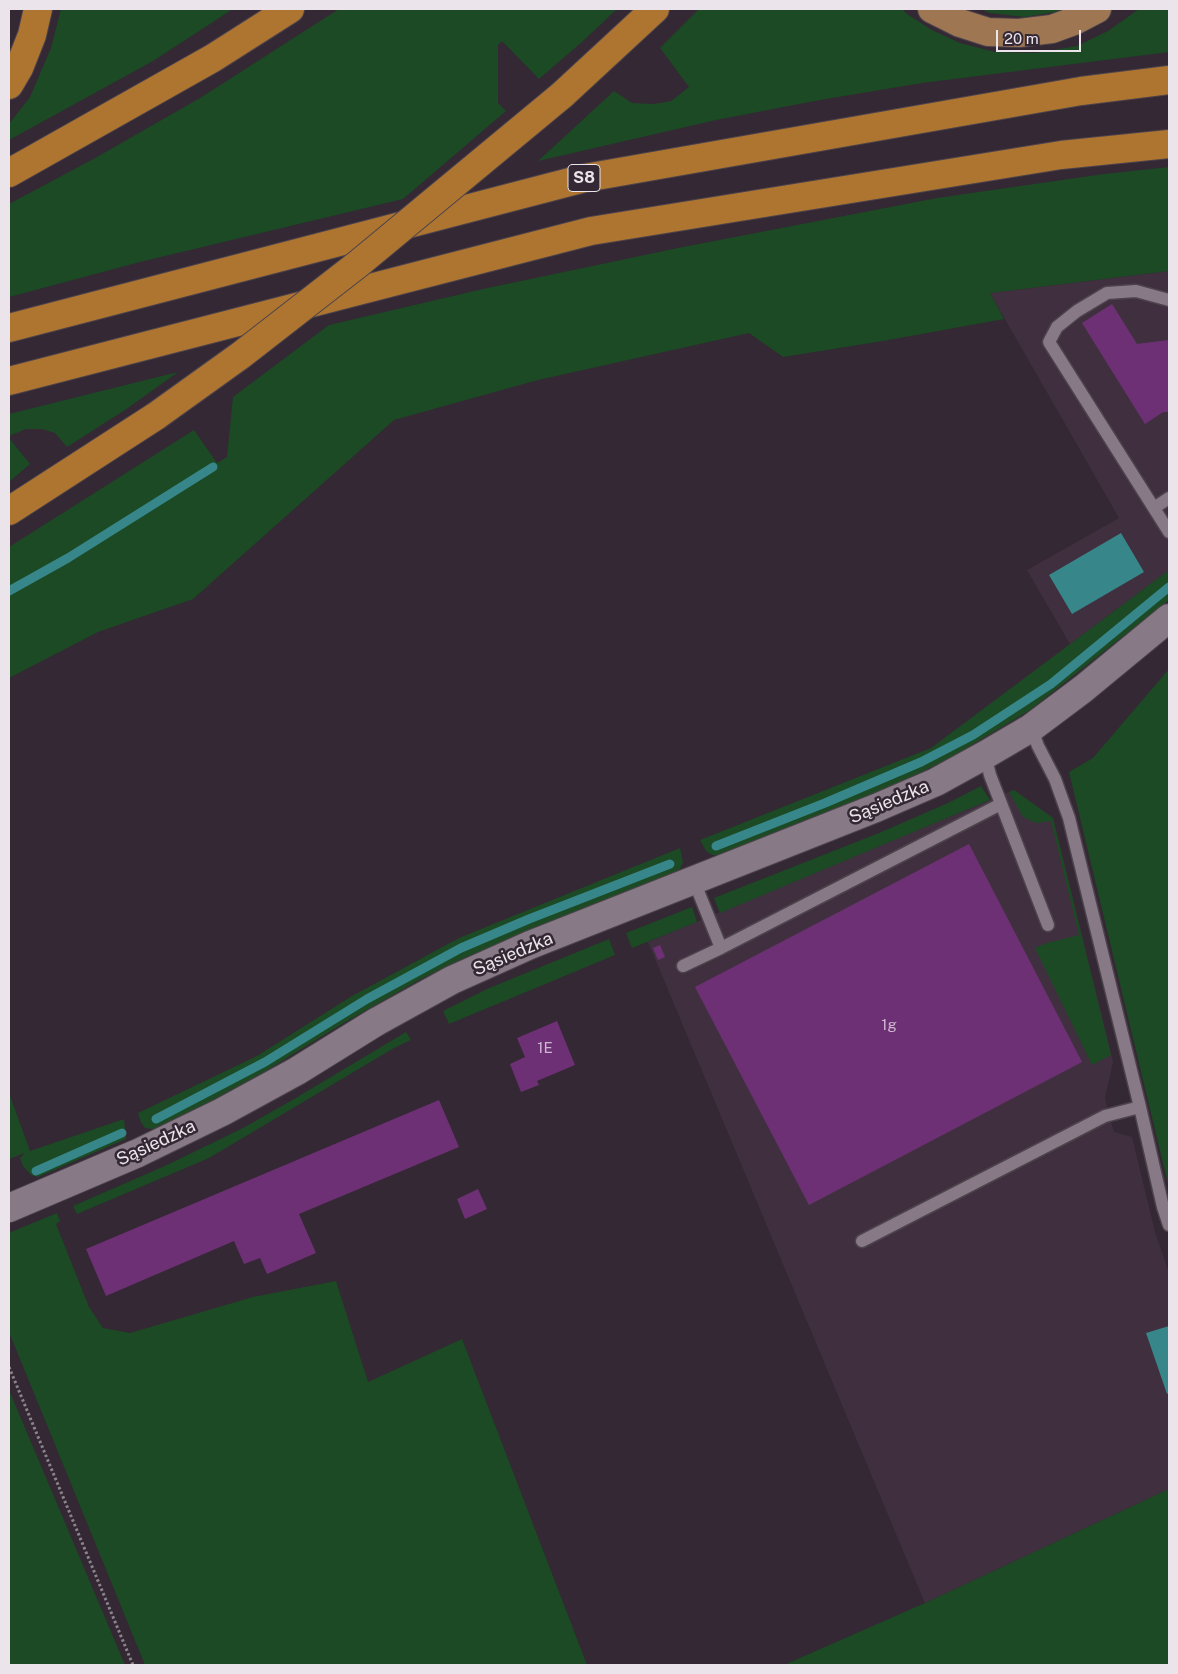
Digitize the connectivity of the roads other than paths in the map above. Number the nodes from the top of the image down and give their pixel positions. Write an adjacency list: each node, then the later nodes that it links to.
1 (38, 9): 7 (highway)
2 (290, 9): 9 (highway)
3 (655, 9): 15 (highway, bridge)
4 (932, 9): 5 (main road)
5 (1097, 9)
6 (1169, 80): 11 (highway, S8)
7 (9, 85)
8 (1169, 144): 12 (highway)
9 (9, 173)
10 (1169, 300): 14 (lane)
11 (9, 328)
12 (9, 380)
13 (1169, 498): 14 (lane)
14 (1154, 508): 16 (lane)
15 (9, 511)
16 (1169, 532)
17 (1169, 618): 18 (street, Sąsiedzka)
18 (1031, 728): 19 (street, Sąsiedzka); 25 (lane)
19 (985, 756): 20 (lane); 21 (street, Sąsiedzka)
20 (1001, 804): 22 (lane); 23 (lane)
21 (694, 881): 23 (lane); 26 (street, Sąsiedzka)
22 (1048, 925)
23 (721, 948): 24 (lane)
24 (683, 966)
25 (1140, 1107): 27 (lane); 28 (lane)
26 (9, 1208)
27 (1169, 1225)
28 (862, 1241)

